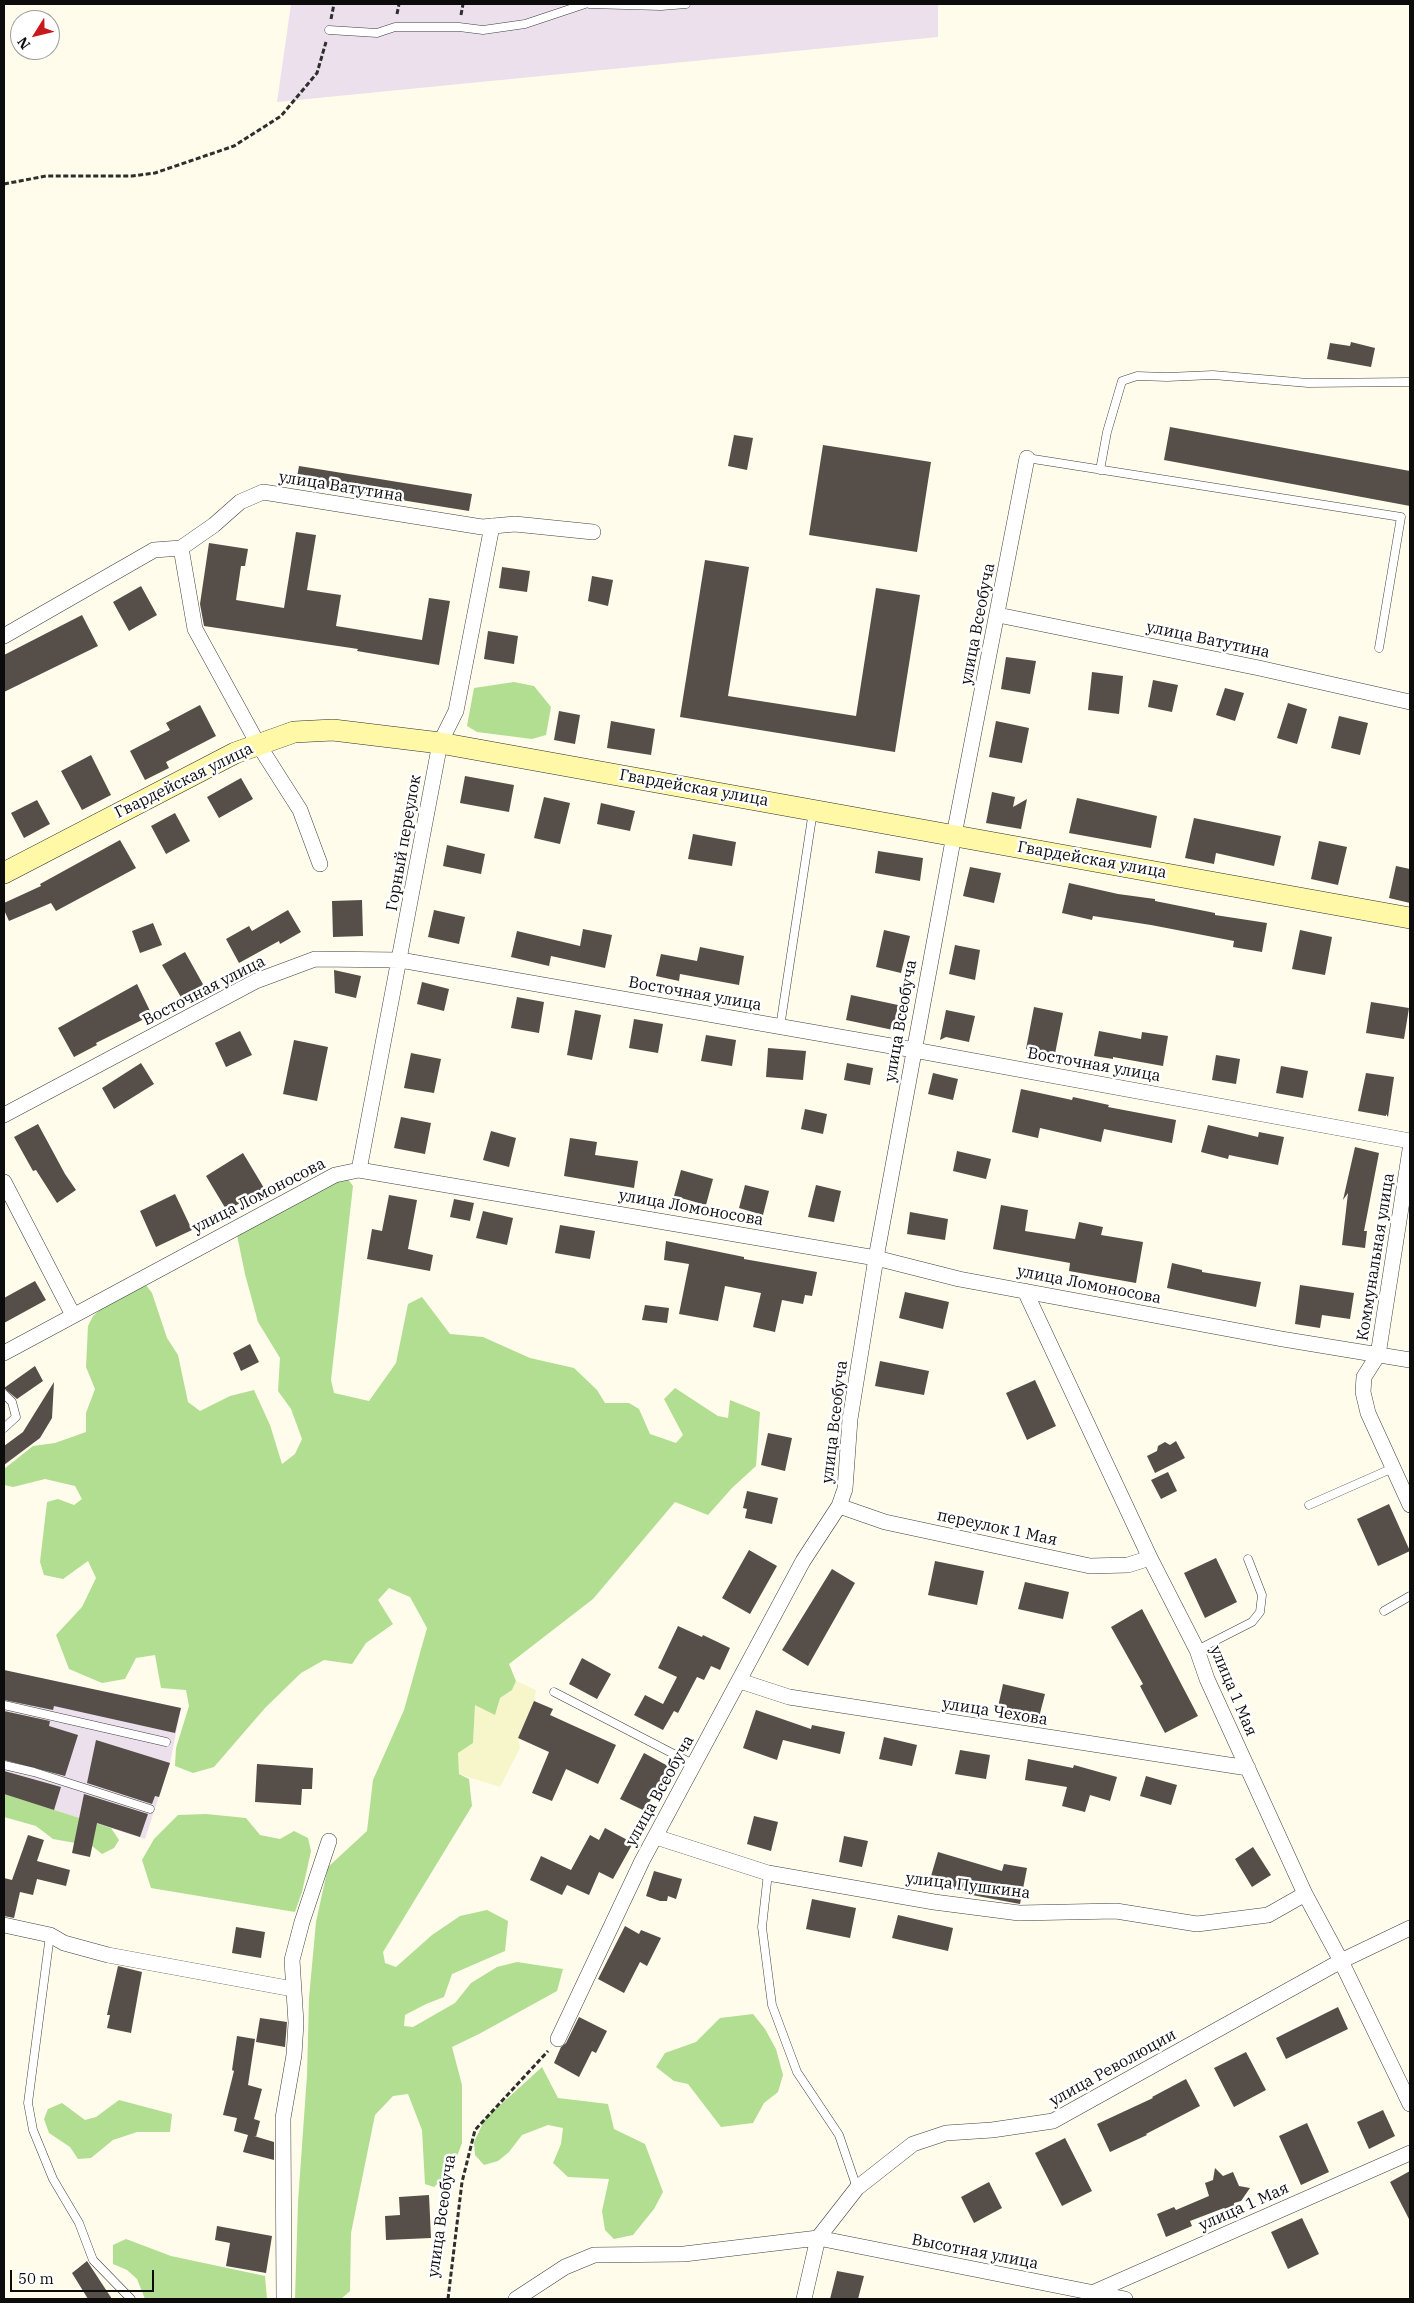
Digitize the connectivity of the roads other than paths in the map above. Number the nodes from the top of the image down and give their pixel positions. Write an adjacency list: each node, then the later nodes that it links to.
1 (585, 4): 4 (lane)
2 (589, 4): 3 (lane)
3 (686, 4)
4 (329, 30)
5 (1410, 382): 7 (lane)
6 (1028, 458): 7 (lane); 13 (street, улица Всеобуча)
7 (1100, 470): 9 (lane)
8 (1410, 516): 9 (lane)
9 (1401, 517): 15 (lane)
10 (492, 526): 11 (street, улица Ватутина); 12 (street, улица Ватутина); 17 (street, Горный переулок)
11 (593, 532)
12 (181, 548): 14 (street); 18 (street)
13 (998, 615): 16 (street, улица Ватутина); 20 (street, улица Всеобуча)
14 (4, 636)
15 (1379, 648)
16 (1410, 702)
17 (440, 743): 18 (street, Гвардейская улица); 19 (street, Гвардейская улица); 24 (street, Горный переулок)
18 (258, 744): 21 (street); 22 (street, Гвардейская улица)
19 (814, 809): 20 (street, Гвардейская улица); 25 (lane)
20 (954, 835): 23 (street, Гвардейская улица); 26 (street, улица Всеобуча)
21 (320, 864)
22 (4, 873)
23 (1410, 918)
24 (400, 960): 25 (street, Восточная улица); 27 (street, Восточная улица); 30 (street, Горный переулок)
25 (780, 1026): 26 (street, Восточная улица)
26 (914, 1050): 28 (street, Восточная улица); 32 (street, улица Всеобуча)
27 (4, 1116)
28 (1410, 1141)
29 (1410, 1150): 36 (street, Коммунальная улица)
30 (359, 1170): 32 (street, улица Ломоносова); 34 (street, улица Ломоносова)
31 (4, 1182): 34 (street)
32 (876, 1258): 33 (street, улица Ломоносова); 43 (street, улица Всеобуча)
33 (1025, 1291): 36 (street, улица Ломоносова); 44 (street, улица 1 Мая)
34 (73, 1315): 35 (street, улица Ломоносова)
35 (4, 1353)
36 (1378, 1355): 37 (street, улица Ломоносова); 40 (street, Коммунальная улица)
37 (1410, 1360)
38 (4, 1394): 39 (lane)
39 (4, 1428)
40 (1393, 1468): 41 (lane); 42 (street, Коммунальная улица)
41 (1308, 1504)
42 (1410, 1505)
43 (839, 1506): 44 (street, переулок 1 Мая); 49 (street, улица Всеобуча)
44 (1150, 1558): 48 (street, улица 1 Мая)
45 (1248, 1559): 48 (lane)
46 (1410, 1596): 47 (lane)
47 (1384, 1611)
48 (1197, 1650): 55 (street, улица 1 Мая)
49 (740, 1681): 54 (street, улица Всеобуча); 55 (street, улица Чехова)
50 (554, 1692): 54 (lane)
51 (4, 1704): 52 (lane)
52 (166, 1742)
53 (4, 1765): 56 (lane)
54 (695, 1765): 57 (street, улица Всеобуча)
55 (1248, 1768): 60 (street, улица 1 Мая)
56 (150, 1809)
57 (656, 1837): 59 (street, улица Пушкина); 66 (street, улица Всеобуча)
58 (329, 1842): 65 (street)
59 (768, 1873): 60 (street, улица Пушкина); 69 (lane)
60 (1305, 1894): 64 (street, улица 1 Мая)
61 (4, 1925): 63 (street)
62 (1410, 1928): 64 (street, улица Революции)
63 (50, 1936): 65 (street); 72 (lane)
64 (1341, 1961): 67 (street, улица 1 Мая); 69 (street, улица Революции)
65 (293, 1989): 73 (street)
66 (558, 2040)
67 (1410, 2104)
68 (1410, 2153): 71 (street, улица 1 Мая)
69 (857, 2188): 70 (street, улица Революции)
70 (818, 2238): 71 (street, Высотная улица); 74 (street, Высотная улица); 75 (street, улица Революции)
71 (1092, 2293): 76 (street, Высотная улица)
72 (131, 2299)
73 (284, 2299)
74 (516, 2299)
75 (804, 2299)
76 (1125, 2299)

